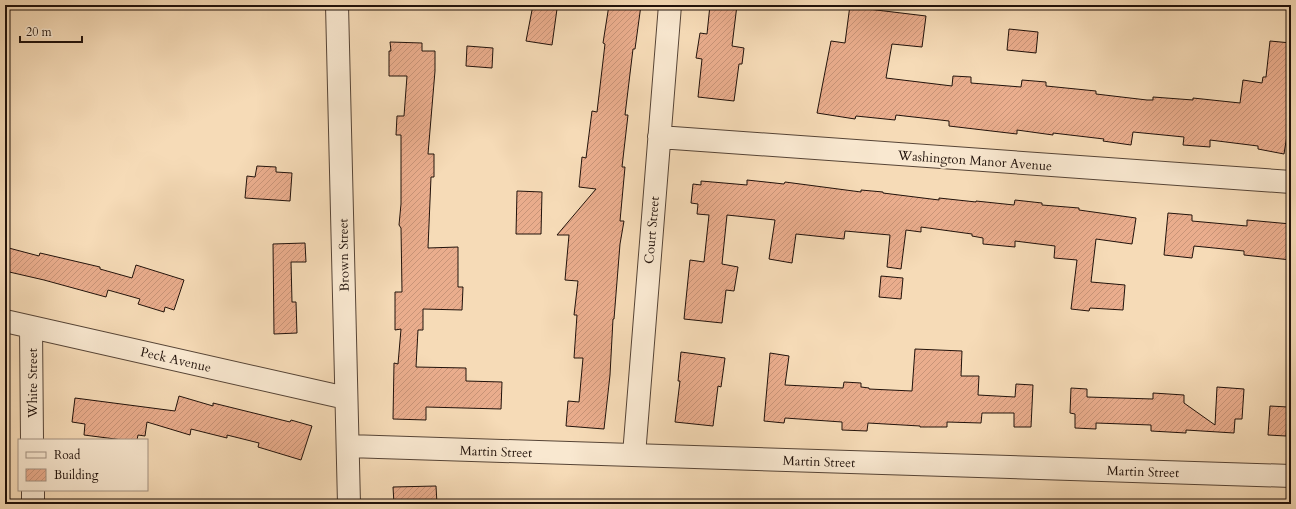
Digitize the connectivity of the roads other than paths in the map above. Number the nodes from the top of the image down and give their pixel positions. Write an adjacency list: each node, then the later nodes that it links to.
1 (337, 5): 7 (street, Brown Street)
2 (670, 5): 3 (street, Court Street)
3 (659, 137): 4 (street, Washington Manor Avenue); 10 (street, Court Street)
4 (1291, 182)
5 (5, 321): 6 (street, Peck Avenue)
6 (31, 327): 7 (street, Peck Avenue); 8 (street, White Street)
7 (346, 398): 9 (street, Brown Street)
8 (32, 439)
9 (348, 446): 10 (street, Martin Street); 14 (street, Brown Street)
10 (634, 455): 11 (street, Martin Street)
11 (1291, 476)
12 (33, 491): 13 (street)
13 (33, 504)
14 (349, 504)

